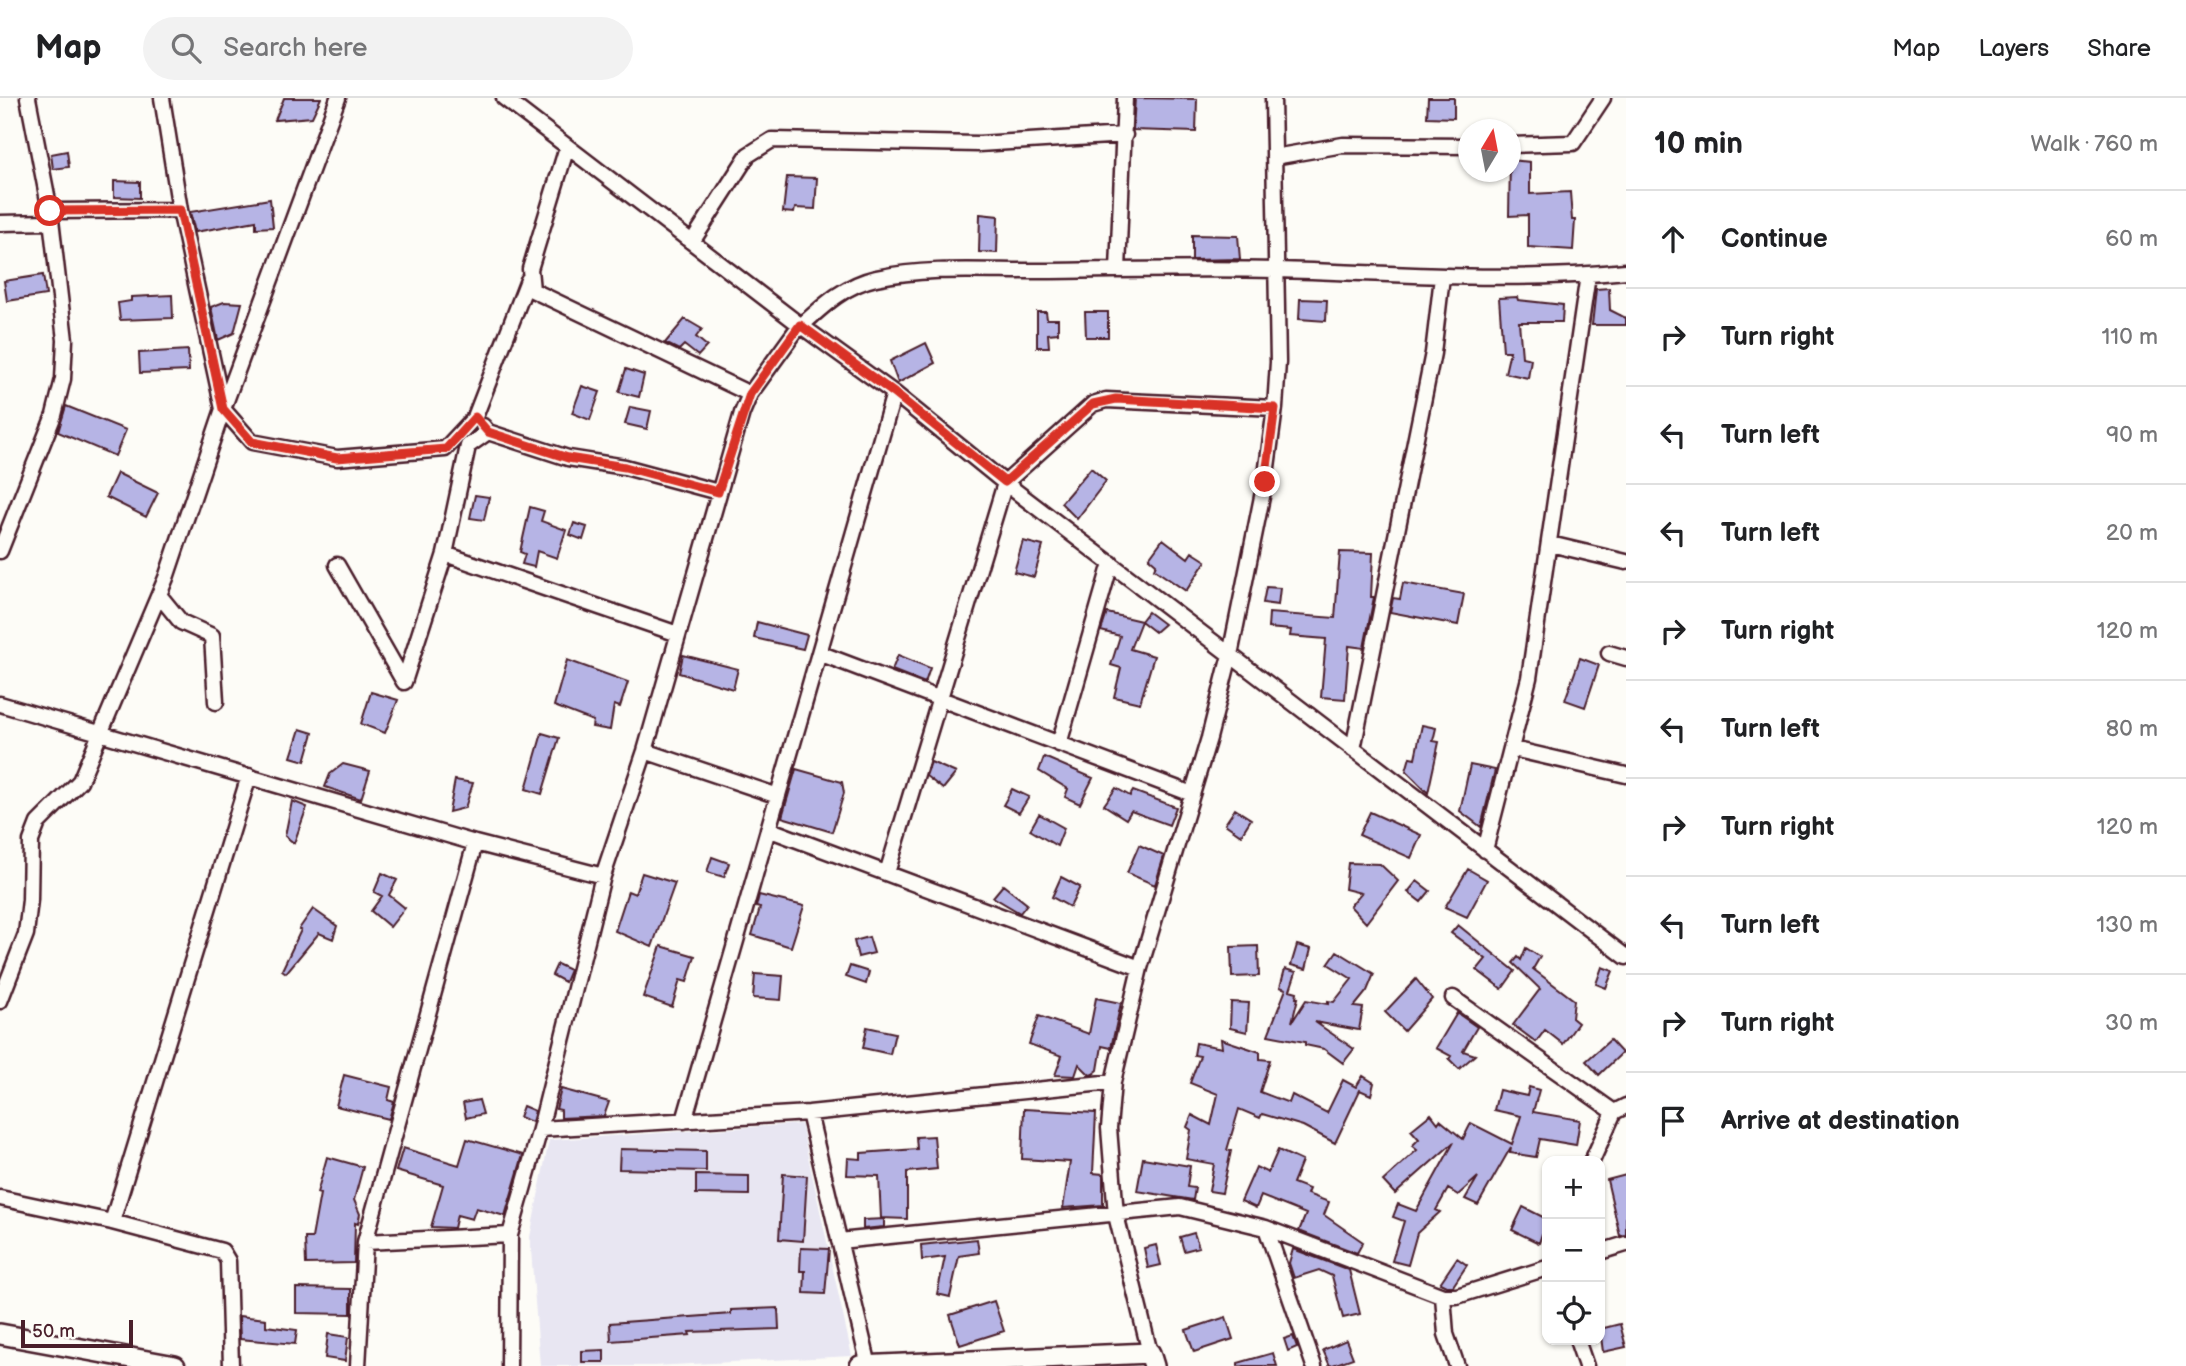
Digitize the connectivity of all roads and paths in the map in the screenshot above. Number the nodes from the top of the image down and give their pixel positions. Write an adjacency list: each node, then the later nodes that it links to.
1 (29, 98): 14 (street)
2 (162, 98): 13 (street)
3 (338, 98): 27 (street)
4 (504, 98): 11 (street)
5 (1125, 98): 8 (street)
6 (1273, 98): 12 (street)
7 (1603, 98): 9 (street)
8 (1125, 135): 16 (street); 17 (street)
9 (1521, 145)
10 (1458, 146): 12 (street)
11 (567, 147): 16 (street); 22 (street)
12 (1274, 157): 18 (street)
13 (180, 210): 14 (street); 27 (street)
14 (51, 216): 15 (street); 33 (street)
15 (0, 223)
16 (692, 242): 23 (street)
17 (1118, 270): 18 (street); 23 (street)
18 (1276, 270): 21 (street); 26 (street)
19 (1626, 271): 20 (street)
20 (1588, 275): 21 (street); 32 (street)
21 (1443, 277): 49 (street)
22 (528, 279): 25 (street); 28 (street)
23 (801, 326): 24 (street); 25 (street)
24 (894, 393): 30 (street); 40 (street)
25 (750, 394): 31 (street)
26 (1275, 408): 30 (street); 42 (street)
27 (223, 409): 28 (street); 38 (street)
28 (475, 417): 29 (street)
29 (488, 432): 31 (street); 34 (street)
30 (1005, 482): 36 (street); 44 (street)
31 (718, 492): 39 (street)
32 (1550, 544): 35 (street); 50 (street)
33 (0, 551)
34 (444, 554): 37 (street); 39 (street)
35 (1626, 562)
36 (1111, 563): 42 (street); 48 (street)
37 (337, 565)
38 (159, 595): 45 (street); 47 (street)
39 (678, 634): 51 (street)
40 (819, 653): 44 (street); 55 (street)
41 (1609, 653): 43 (street)
42 (1230, 655): 49 (street); 54 (street)
43 (1626, 658)
44 (940, 699): 48 (street); 59 (street)
45 (216, 702)
46 (0, 704): 47 (street)
47 (102, 732): 53 (street); 64 (street)
48 (1059, 744): 54 (street)
49 (1353, 749): 58 (street)
50 (1513, 749): 52 (street); 58 (street)
51 (645, 751): 55 (street); 60 (street)
52 (1626, 775)
53 (249, 776): 57 (street); 73 (street)
54 (1192, 794): 62 (street)
55 (778, 796): 56 (street)
56 (768, 829): 59 (street); 68 (street)
57 (475, 843): 60 (street); 77 (street)
58 (1485, 850): 61 (street)
59 (887, 873): 62 (street)
60 (603, 876): 69 (street)
61 (1626, 957)
62 (1140, 968): 65 (street)
63 (1454, 998): 66 (street)
64 (0, 1001)
65 (1113, 1083): 67 (street); 72 (street)
66 (1620, 1109): 70 (street)
67 (809, 1113): 68 (street); 76 (street)
68 (684, 1121): 69 (street)
69 (540, 1129): 75 (street)
70 (1595, 1156)
71 (0, 1198): 73 (street)
72 (1116, 1215): 74 (street); 76 (street); 84 (street)
73 (112, 1222): 87 (street)
74 (1266, 1228): 81 (street); 92 (street)
75 (510, 1236): 77 (street); 89 (street)
76 (839, 1241): 91 (street)
77 (365, 1242): 88 (street)
78 (1626, 1244): 79 (street)
79 (1605, 1250)
80 (1542, 1270): 81 (street)
81 (1443, 1296): 93 (street)
82 (0, 1334): 86 (street)
83 (1579, 1345): 94 (street)
84 (1152, 1359): 85 (street)
85 (1012, 1362): 91 (street)
86 (175, 1366)
87 (230, 1366)
88 (358, 1366)
89 (509, 1366)
90 (860, 1366): 91 (street)
91 (869, 1366)
92 (1314, 1366)
93 (1457, 1366)
94 (1586, 1366)

